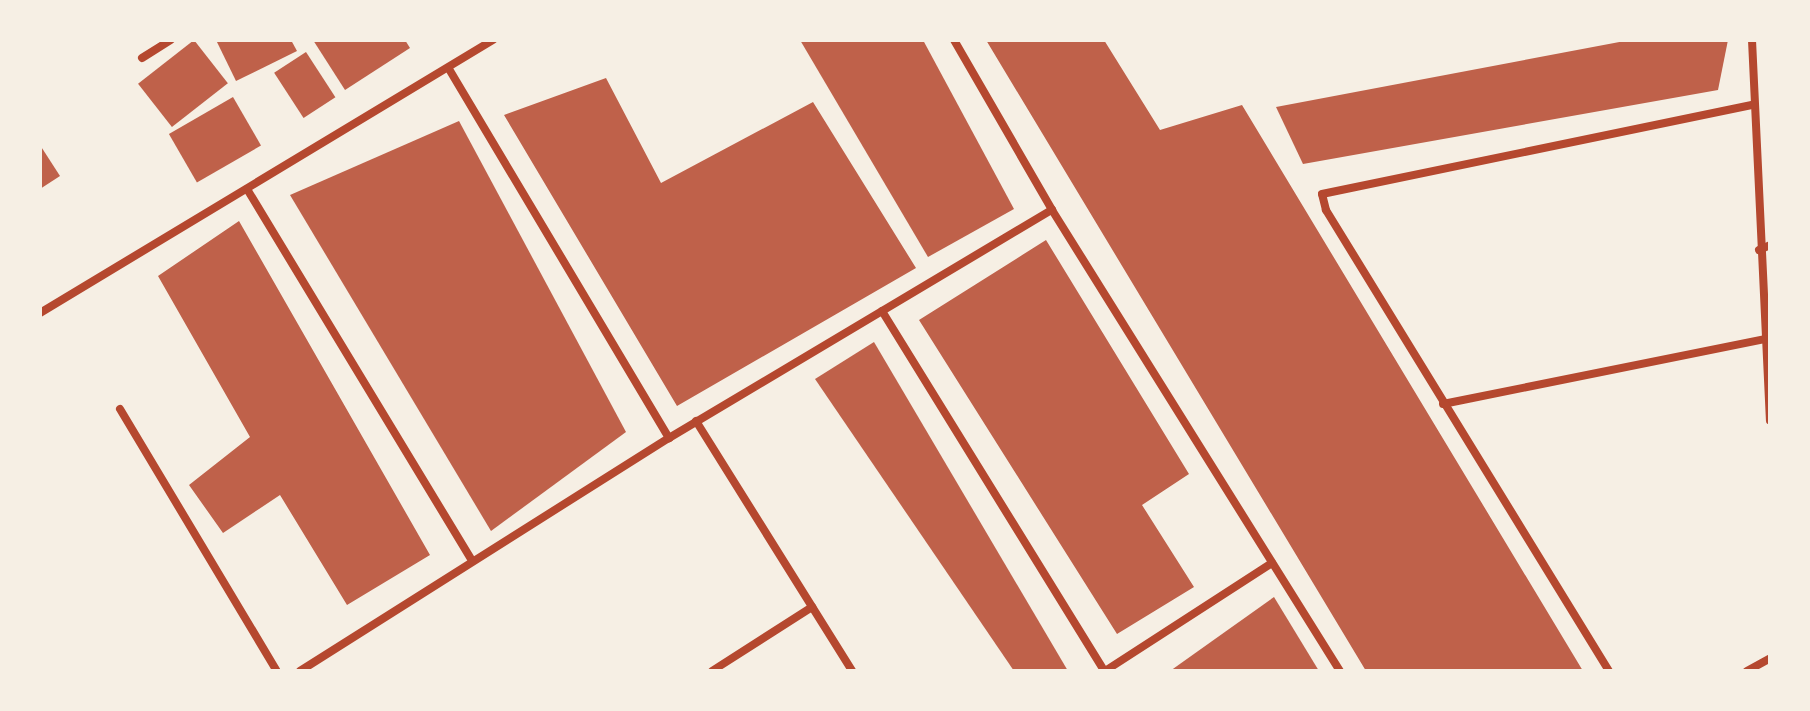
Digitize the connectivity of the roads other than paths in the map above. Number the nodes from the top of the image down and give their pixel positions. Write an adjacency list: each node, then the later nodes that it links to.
1 (171, 40): 5 (street)
2 (493, 40): 6 (street)
3 (954, 40): 9 (street)
4 (1752, 40): 7 (street)
5 (142, 58)
6 (449, 69): 8 (street); 19 (street)
7 (1753, 105): 11 (street); 15 (street)
8 (247, 189): 13 (street); 20 (street)
9 (1052, 210): 12 (street); 21 (street)
10 (1770, 245): 11 (street)
11 (1759, 250): 14 (street)
12 (882, 311): 17 (street); 28 (street)
13 (40, 313)
14 (1765, 339): 15 (street); 18 (street)
15 (1443, 404): 30 (street)
16 (120, 409): 24 (street)
17 (696, 421): 19 (street); 22 (street)
18 (1770, 421)
19 (669, 438): 20 (street)
20 (472, 561): 25 (street)
21 (1272, 563): 28 (street); 29 (street)
22 (812, 607): 26 (street); 27 (street)
23 (1770, 658): 31 (street)
24 (277, 671)
25 (300, 671)
26 (712, 671)
27 (852, 671)
28 (1104, 671)
29 (1340, 671)
30 (1609, 671)
31 (1747, 671)

